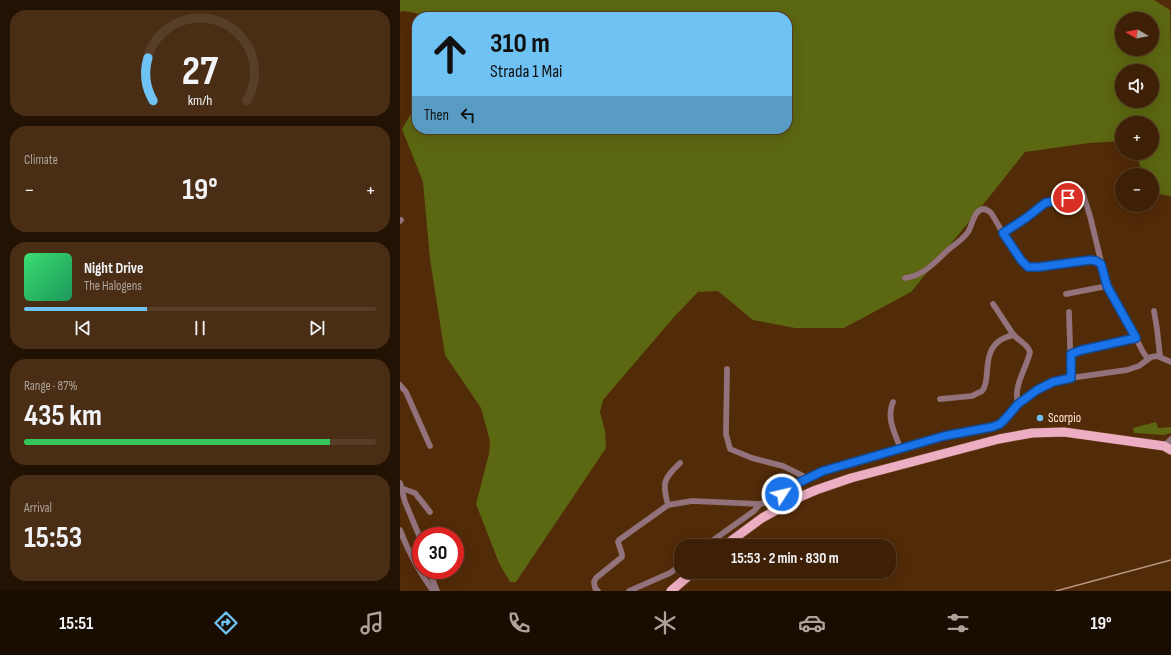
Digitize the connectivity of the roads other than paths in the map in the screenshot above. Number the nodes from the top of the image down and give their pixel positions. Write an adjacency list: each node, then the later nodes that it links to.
1 (1003, 233): 2 (street); 2 (street); 3 (street)
2 (1101, 264): 4 (street)
3 (906, 278)
4 (1107, 286): 5 (street); 10 (street)
5 (1066, 294)
6 (993, 304): 9 (street)
7 (1154, 311): 12 (street)
8 (1069, 312): 11 (street)
9 (1014, 335): 18 (street); 20 (street)
10 (1136, 338): 11 (street); 13 (street)
11 (1071, 354): 16 (street)
12 (1160, 356): 13 (street); 14 (street)
13 (1148, 359): 16 (street)
14 (1171, 362)
15 (727, 369): 25 (street)
16 (1071, 378): 20 (street)
17 (400, 385): 22 (street)
18 (940, 399)
19 (893, 402): 23 (street)
20 (1015, 406): 23 (street)
21 (1169, 445): 28 (main road)
22 (430, 446)
23 (900, 448): 25 (street)
24 (680, 463): 29 (street)
25 (807, 478): 28 (street)
26 (401, 486): 30 (street); 31 (street)
27 (760, 504): 28 (street); 29 (street); 33 (street)
28 (777, 504): 34 (main road)
29 (668, 506): 40 (street)
30 (430, 512)
31 (416, 527)
32 (400, 530): 38 (street)
33 (715, 539)
34 (733, 539)
35 (674, 570): 41 (street)
36 (432, 579): 39 (street)
37 (685, 579): 42 (main road)
38 (433, 591)
39 (437, 591)
40 (598, 591)
41 (629, 591)
42 (672, 591)

